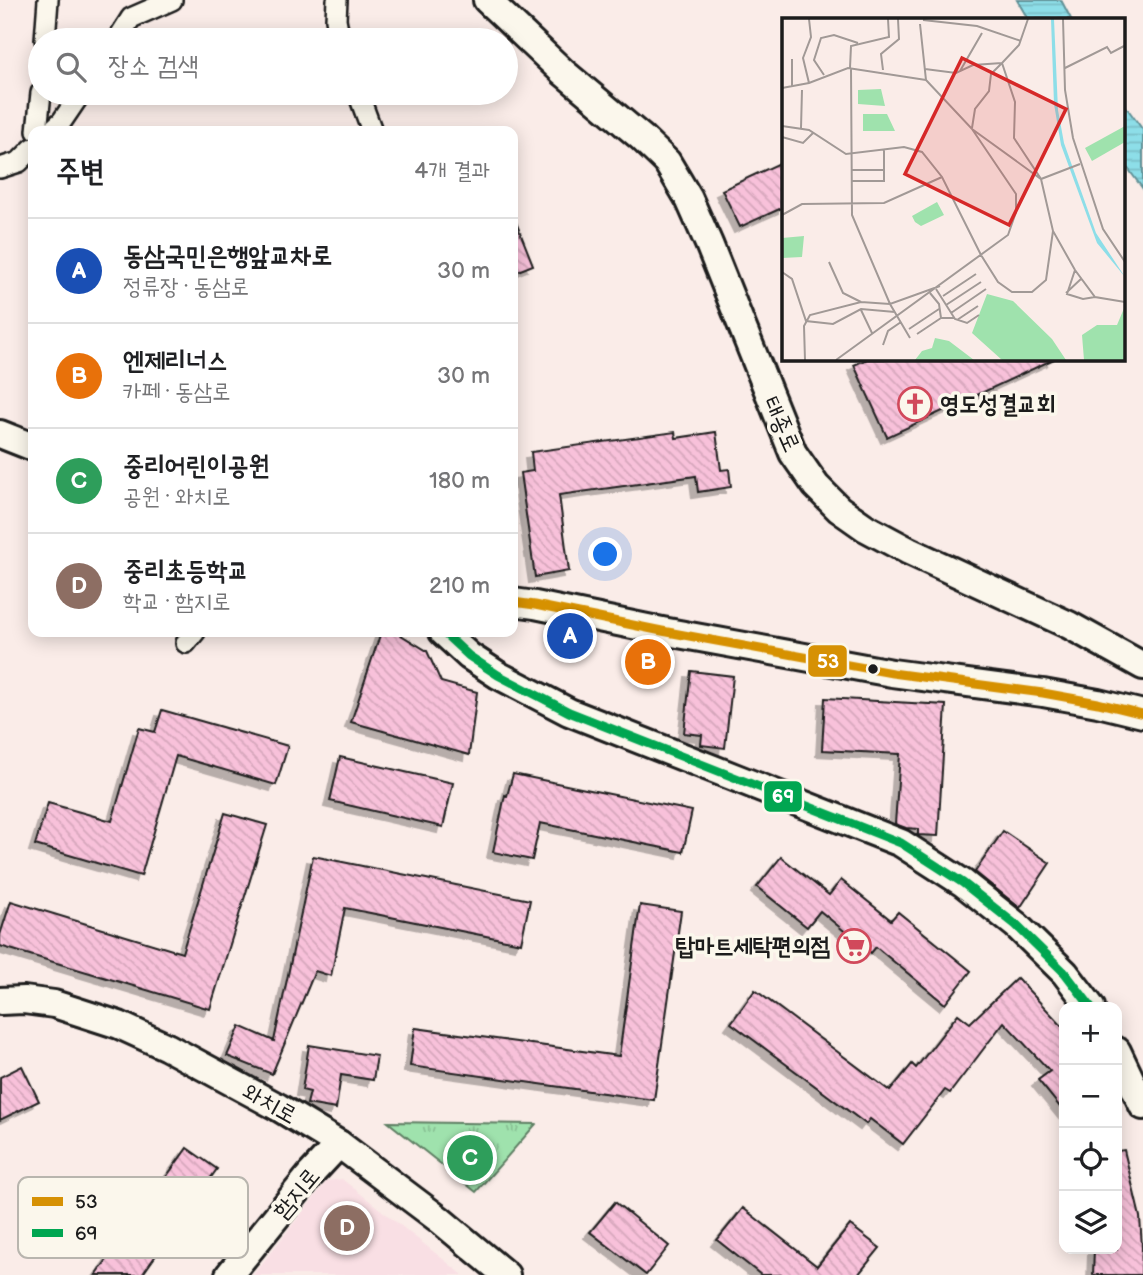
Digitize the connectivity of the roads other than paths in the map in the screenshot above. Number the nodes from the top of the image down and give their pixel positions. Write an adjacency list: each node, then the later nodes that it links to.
1 (48, 0): 5 (street)
2 (172, 0): 6 (street)
3 (337, 0): 7 (street)
4 (487, 0): 8 (main road, 태종로)
5 (46, 28)
6 (125, 28)
7 (338, 28)
8 (517, 28)
9 (518, 29): 22 (main road, 태종로)
10 (40, 105): 13 (street)
11 (73, 105): 14 (street)
12 (362, 105): 15 (street)
13 (38, 126)
14 (56, 126)
15 (370, 126)
16 (28, 153): 17 (street)
17 (0, 168)
18 (0, 434): 19 (main road)
19 (28, 445)
20 (518, 603): 23 (main road)
21 (448, 637): 25 (main road)
22 (1143, 666)
23 (1143, 714)
24 (0, 1001): 28 (main road, 와치로)
25 (1086, 1002)
26 (1122, 1061): 27 (main road)
27 (1143, 1107)
28 (339, 1144): 29 (main road, 함지로); 32 (main road, 와치로)
29 (248, 1252)
30 (243, 1258): 31 (main road, 함지로)
31 (229, 1275)
32 (506, 1275)

